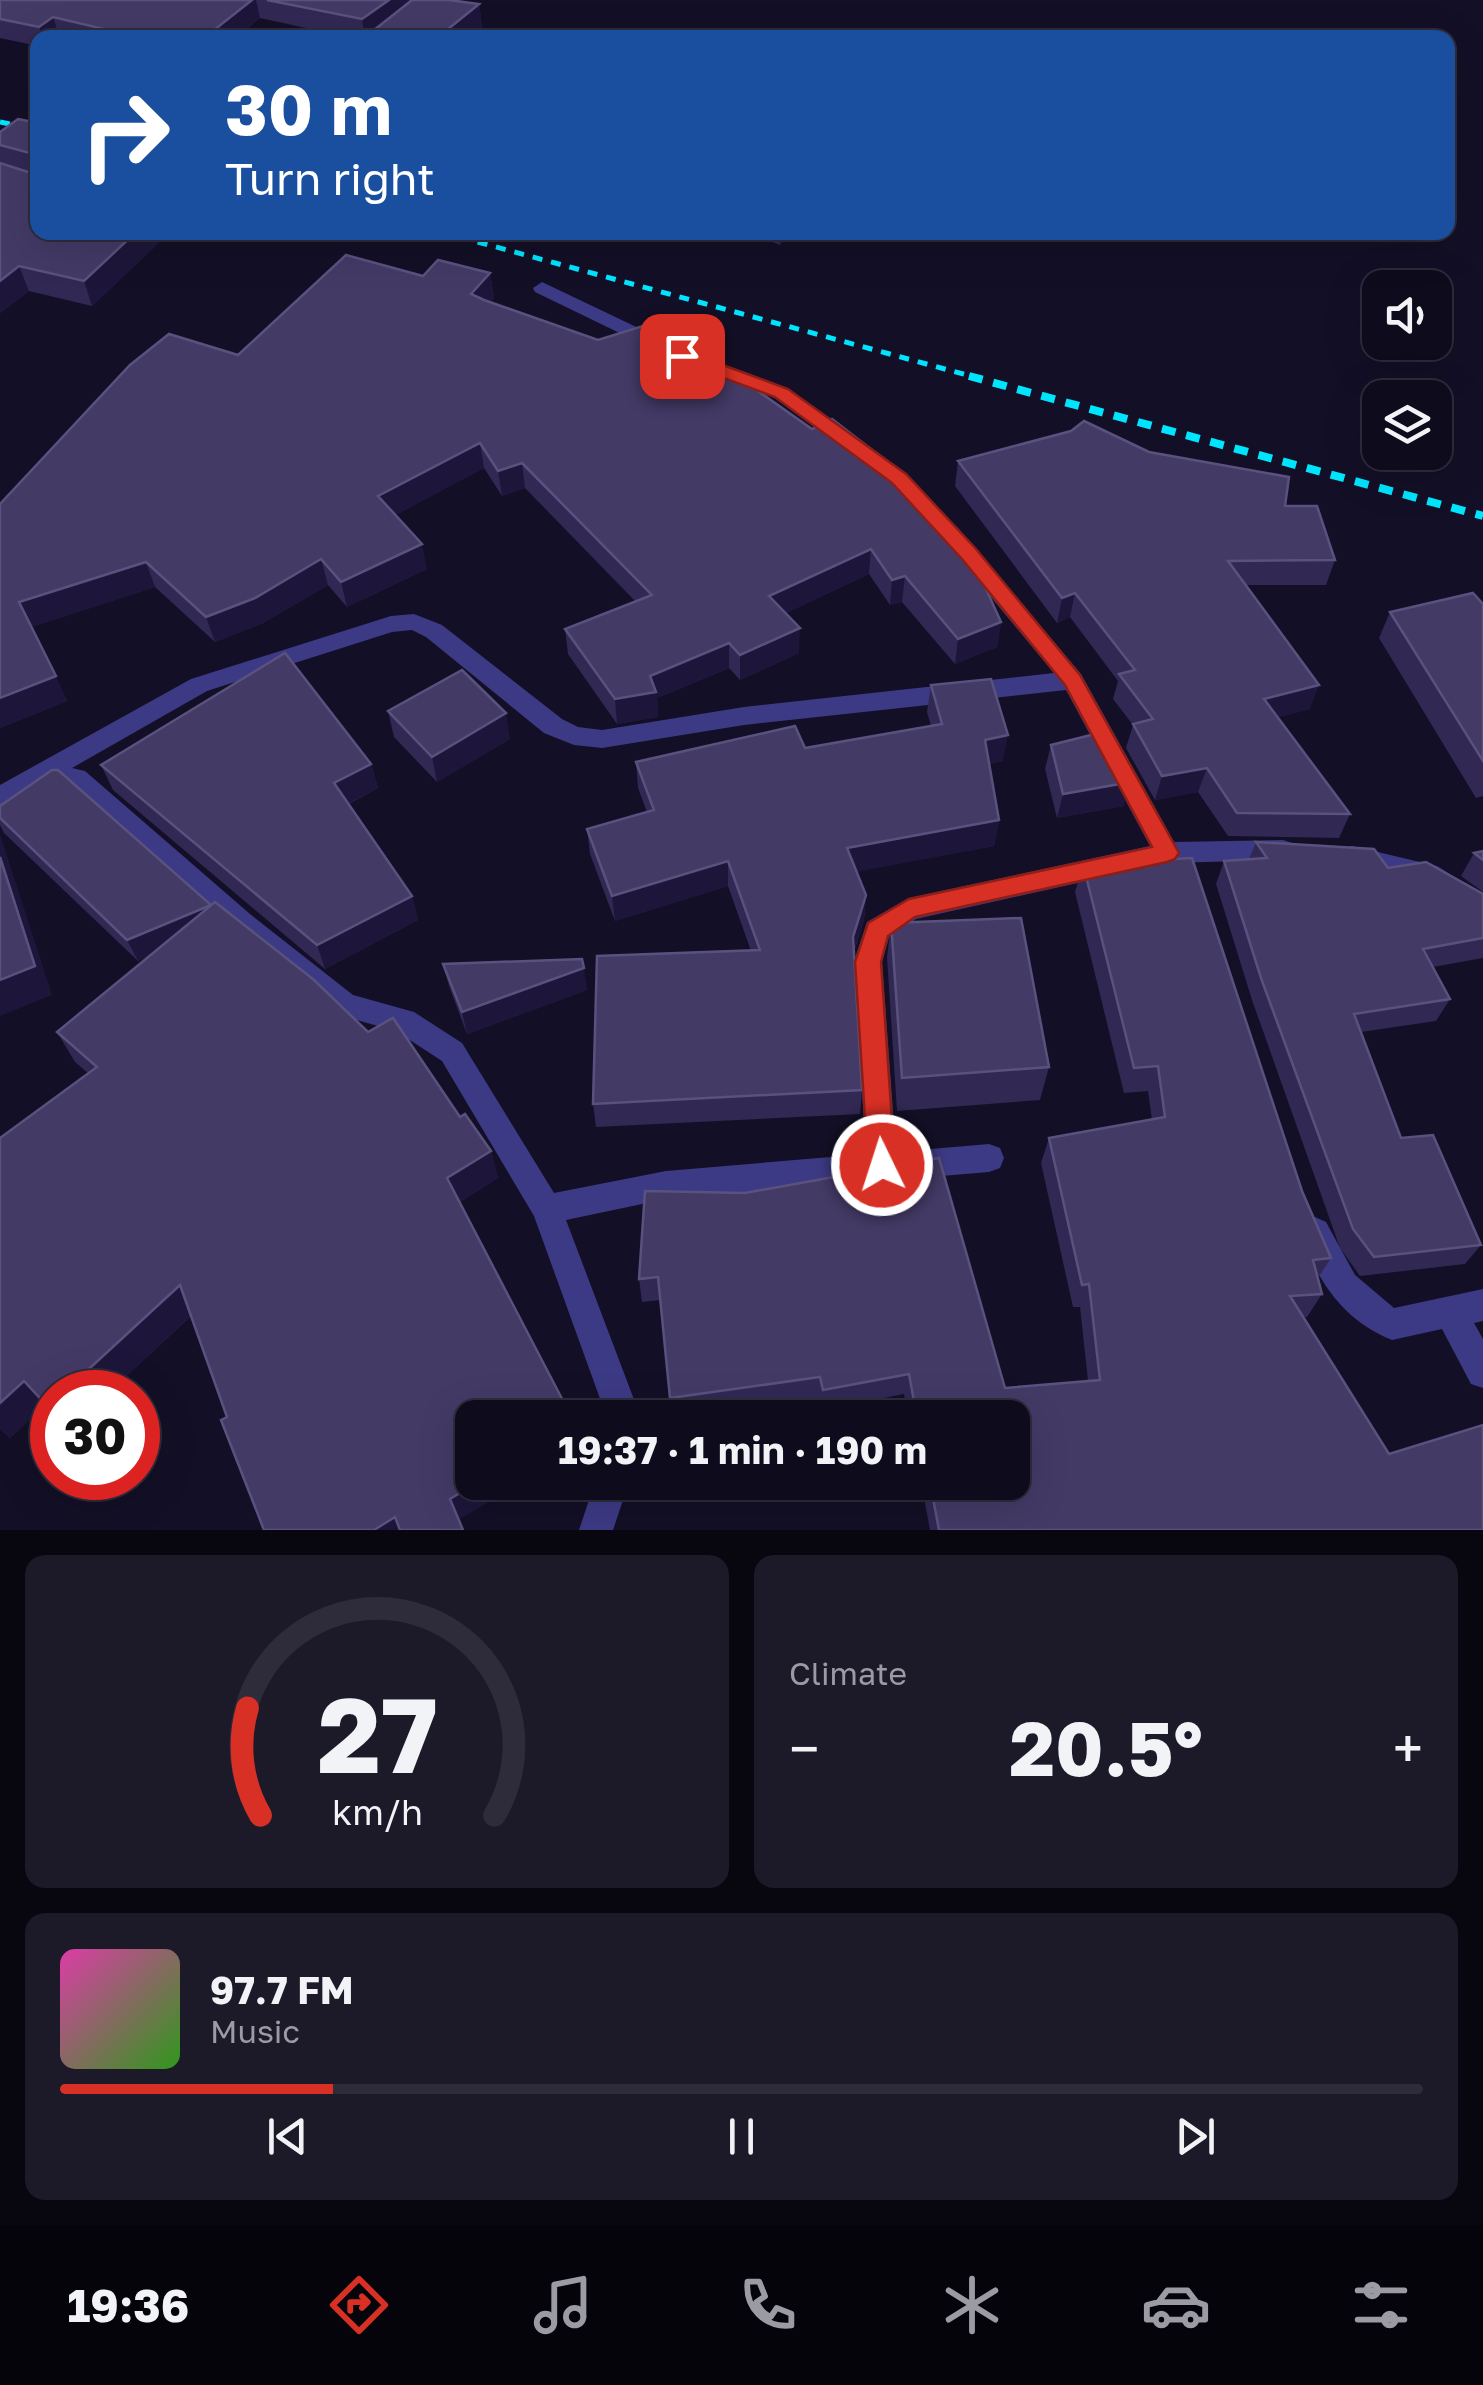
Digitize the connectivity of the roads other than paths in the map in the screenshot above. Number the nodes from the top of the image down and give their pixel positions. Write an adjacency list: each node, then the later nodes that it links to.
1 (542, 288): 2 (street)
2 (874, 460)
3 (934, 516): 4 (street)
4 (1073, 680): 5 (street); 7 (street)
5 (36, 780): 6 (street); 13 (street)
6 (0, 796)
7 (1178, 852): 8 (street); 9 (street); 11 (street)
8 (1200, 889)
9 (1483, 908)
10 (989, 1158): 11 (street)
11 (882, 1165): 13 (street)
12 (1304, 1203): 14 (street)
13 (548, 1209): 16 (street)
14 (1467, 1309): 15 (street)
15 (1483, 1372)
16 (617, 1400)
17 (606, 1500): 18 (street)
18 (596, 1530)

